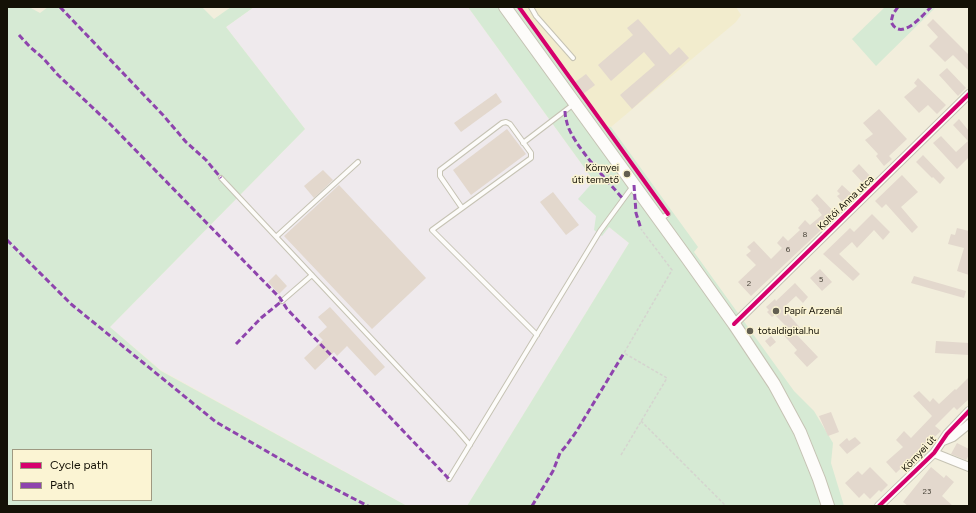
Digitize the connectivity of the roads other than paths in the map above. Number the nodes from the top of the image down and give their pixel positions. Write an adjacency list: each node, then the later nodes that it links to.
1 (505, 7): 5 (main road)
2 (531, 7): 3 (lane)
3 (573, 58)
4 (969, 94): 14 (street, Koltói Anna utca)
5 (575, 104): 6 (lane); 9 (main road)
6 (523, 143): 10 (lane); 10 (lane)
7 (358, 162): 11 (lane)
8 (221, 178): 11 (lane)
9 (634, 185): 14 (main road); 15 (lane)
10 (462, 208): 15 (lane)
11 (276, 236): 12 (lane)
12 (312, 275): 13 (lane); 19 (lane)
13 (282, 301)
14 (734, 324): 23 (main road)
15 (536, 335): 19 (lane)
16 (969, 411): 18 (street, Környei út)
17 (969, 424): 18 (street, Környei út)
18 (941, 443): 20 (street, Környei út)
19 (470, 445): 22 (lane)
20 (934, 452): 21 (street); 24 (street, Környei út)
21 (969, 467)
22 (449, 479)
23 (828, 506)
24 (879, 506)

